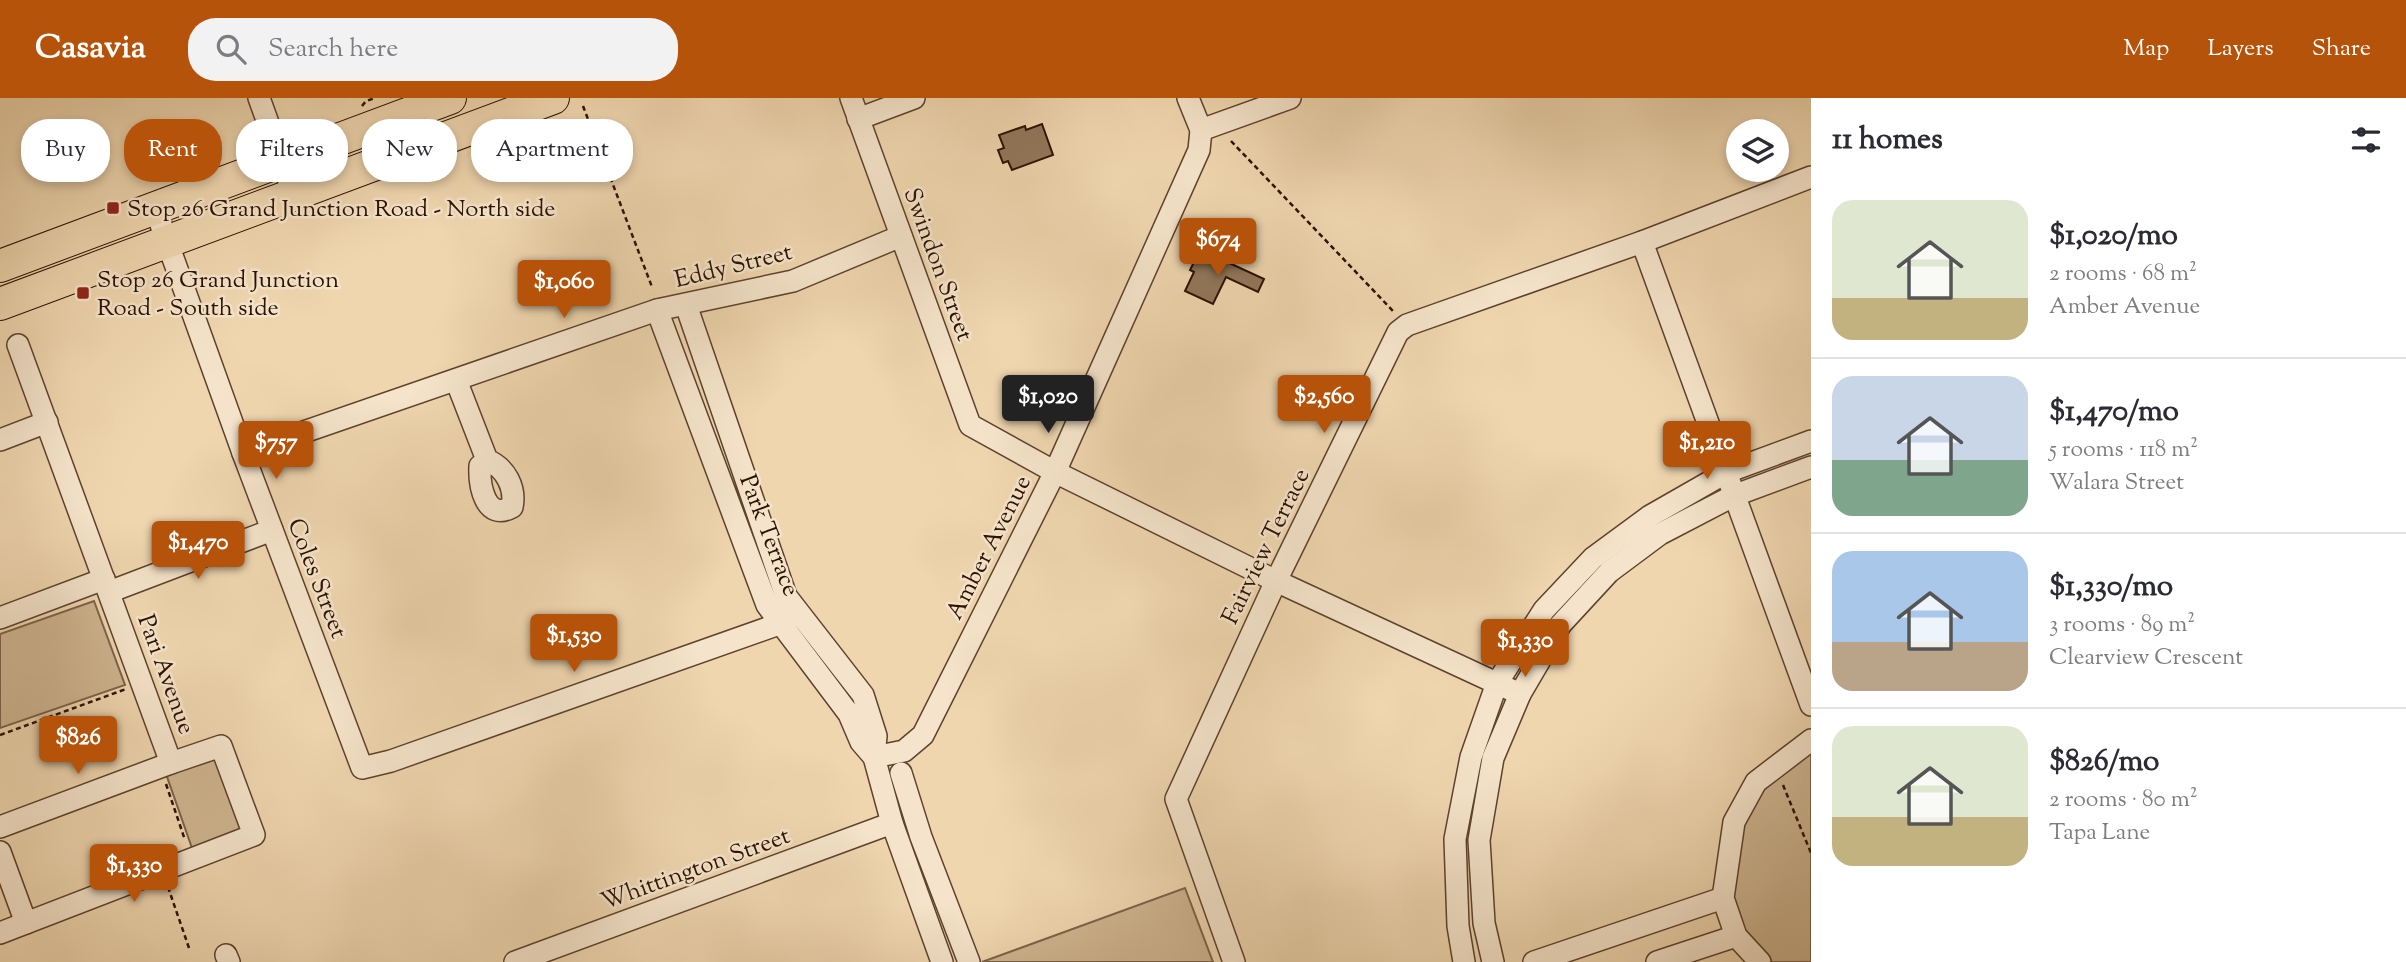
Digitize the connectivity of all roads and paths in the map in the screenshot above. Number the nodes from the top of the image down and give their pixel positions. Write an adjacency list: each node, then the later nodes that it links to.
1 (259, 98): 8 (street)
2 (450, 98): 11 (highway)
3 (851, 98): 9 (street, Swindon Street)
4 (914, 98): 9 (street)
5 (1188, 98): 10 (street)
6 (1290, 98): 10 (street)
7 (568, 102): 16 (highway); 22 (path)
8 (267, 119)
9 (858, 119): 18 (street, Swindon Street)
10 (1201, 130): 35 (street, Amber Avenue)
11 (348, 136)
12 (1231, 141): 26 (path)
13 (1811, 177): 20 (street)
14 (236, 178): 17 (highway)
15 (289, 182): 16 (street)
16 (294, 195): 19 (highway)
17 (155, 208): 19 (street, Coles Street); 21 (highway)
18 (901, 236): 24 (street, Eddy Street); 35 (street, Swindon Street)
19 (168, 242): 23 (highway); 32 (street, Coles Street)
20 (1642, 242): 26 (street); 36 (street)
21 (0, 266)
22 (652, 287)
23 (0, 304)
24 (685, 305): 25 (street, Eddy Street); 41 (street, Park Terrace)
25 (657, 310): 28 (street, Eddy Street); 43 (street, Park Terrace)
26 (1407, 325): 39 (street, Fairview Terrace)
27 (18, 345): 29 (street, Pari Avenue)
28 (456, 380): 32 (street, Eddy Street); 33 (street)
29 (47, 422): 30 (street); 40 (street, Pari Avenue)
30 (0, 440)
31 (1811, 441): 36 (street)
32 (243, 453): 38 (street, Coles Street)
33 (487, 460)
34 (1811, 467): 37 (street)
35 (1055, 472): 39 (street, Swindon Street); 50 (street, Amber Avenue)
36 (1727, 472): 37 (street); 45 (street)
37 (1734, 496): 46 (street); 47 (street)
38 (272, 530): 40 (street); 43 (street, Coles Street)
39 (1276, 581): 45 (street, Swindon Street); 70 (street, Fairview Terrace)
40 (107, 586): 42 (street); 44 (street, Pari Avenue)
41 (798, 613): 43 (street); 50 (street, Park Terrace)
42 (0, 618)
43 (779, 624): 50 (street, Park Terrace)
44 (142, 683): 48 (path); 51 (street, Pari Avenue)
45 (1497, 683): 46 (street, Swindon Street); 71 (street)
46 (1520, 694): 72 (street)
47 (1811, 705)
48 (0, 735)
49 (1811, 740): 52 (street)
50 (874, 757): 54 (street, Park Terrace)
51 (166, 765): 55 (street); 58 (path); 58 (street, Pari Avenue)
52 (1776, 767): 57 (path); 60 (street)
53 (901, 773): 61 (street)
54 (892, 823): 62 (street, Park Terrace); 67 (street, Whittington Street)
55 (0, 827)
56 (0, 852): 63 (street)
57 (1811, 853)
58 (192, 859): 59 (street)
59 (162, 871): 63 (street); 66 (path)
60 (1723, 898): 65 (street); 73 (street)
61 (947, 904): 62 (street); 69 (street)
62 (924, 912): 68 (street, Park Terrace)
63 (26, 923): 64 (street)
64 (0, 933)
65 (1735, 936): 74 (street); 75 (street)
66 (189, 947)
67 (515, 962)
68 (942, 962)
69 (969, 962)
70 (1234, 962)
71 (1464, 962)
72 (1493, 962)
73 (1534, 962)
74 (1657, 962)
75 (1760, 962)

